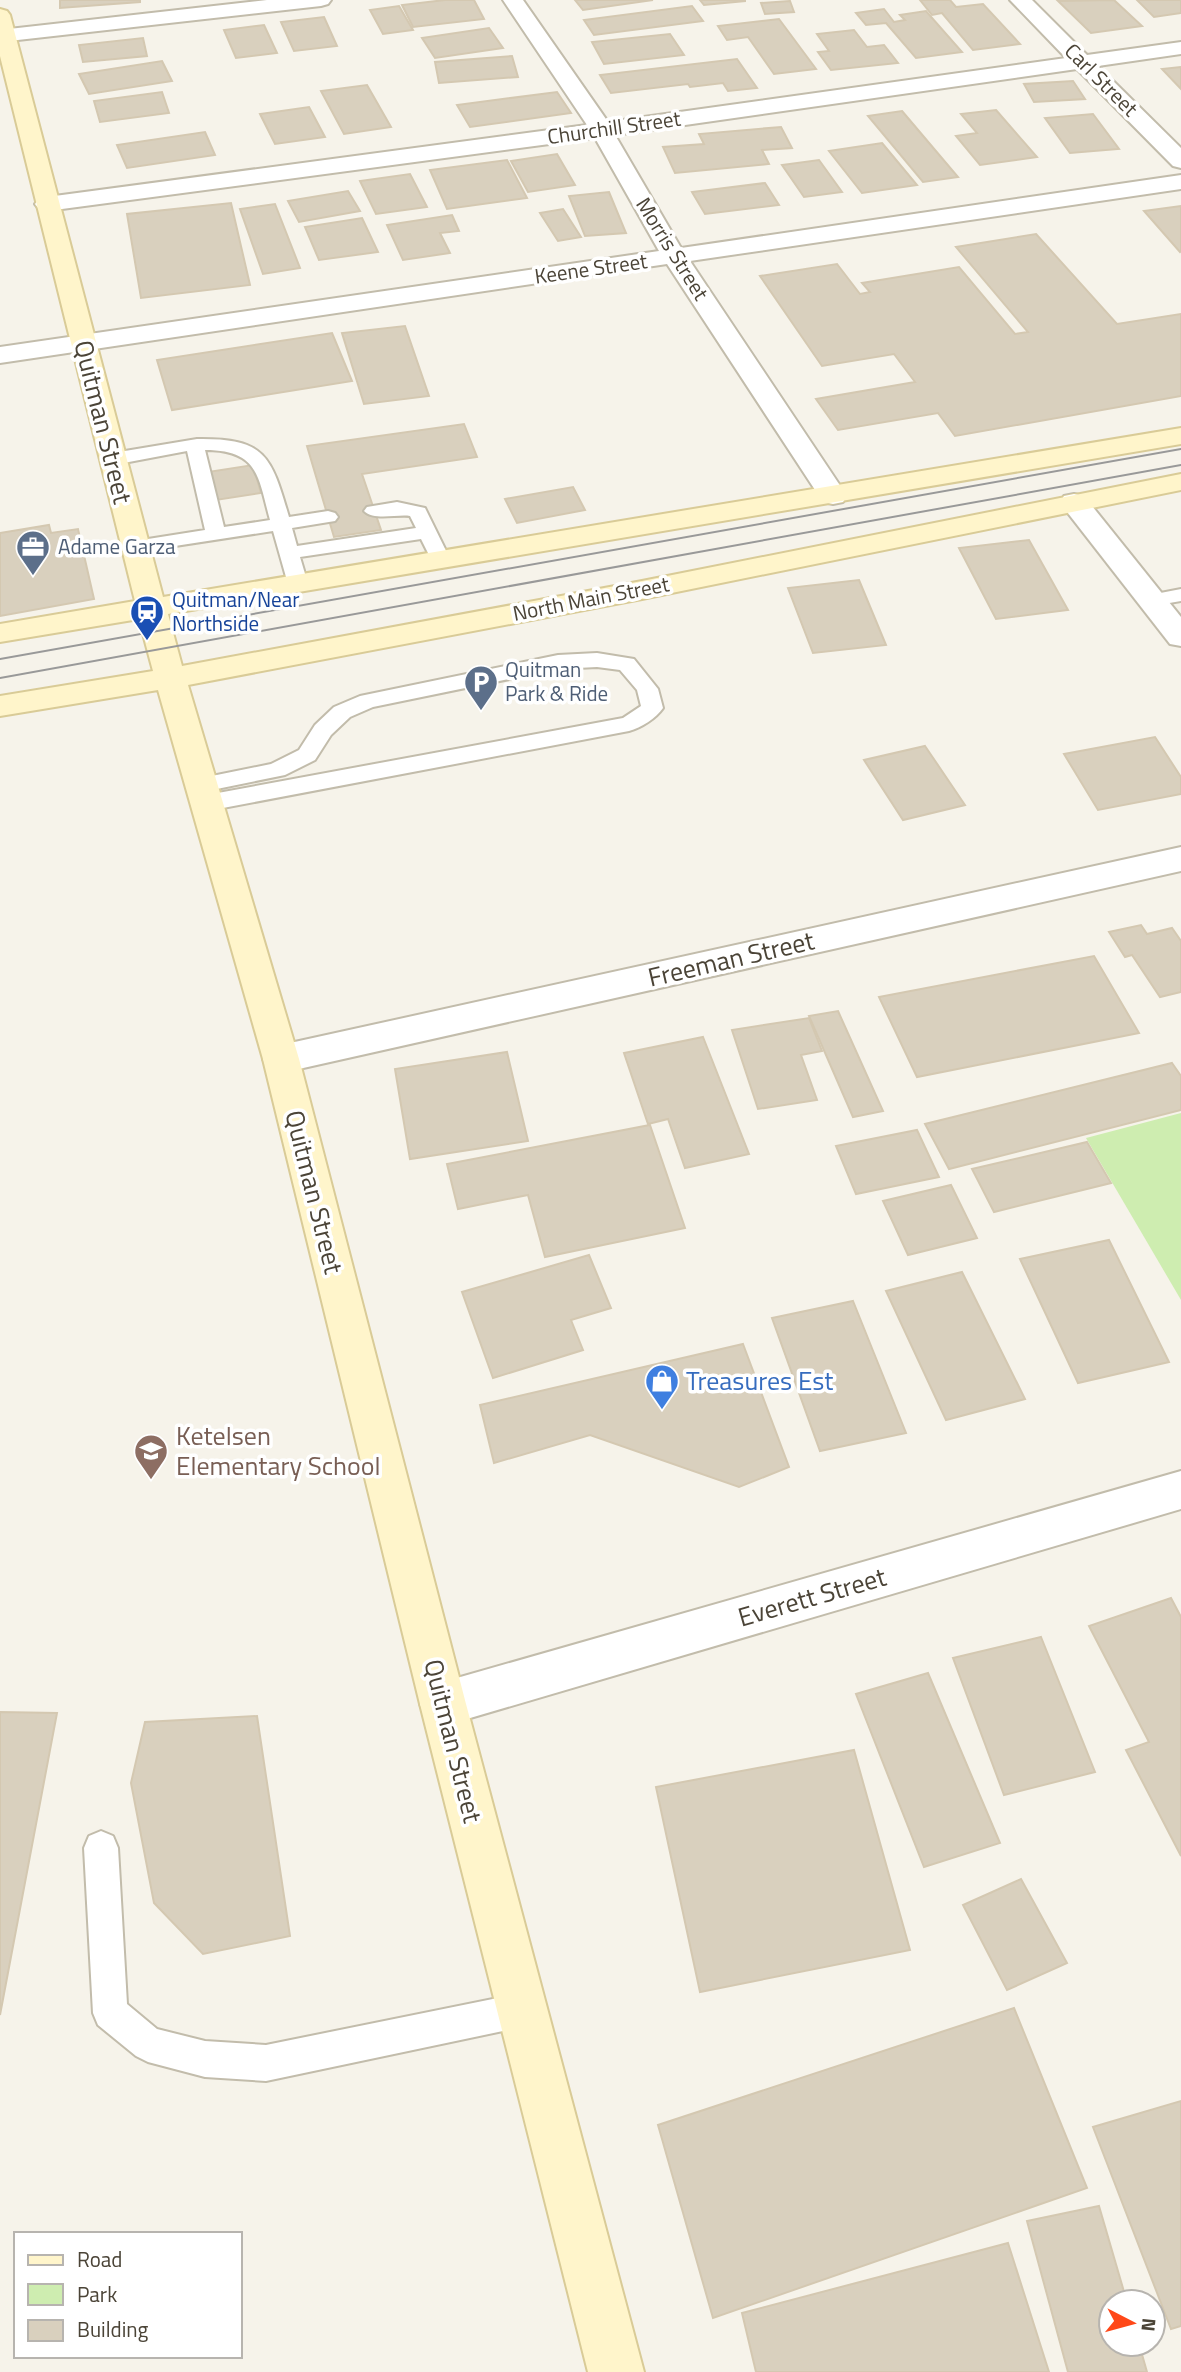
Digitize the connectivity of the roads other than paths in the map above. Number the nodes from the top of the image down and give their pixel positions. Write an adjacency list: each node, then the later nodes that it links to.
1 (321, 0): 4 (street)
2 (513, 0): 7 (street, Morris Street)
3 (1020, 0): 6 (street, Carl Street)
4 (2, 28): 10 (main road, Quitman Street)
5 (1181, 48): 6 (street, Churchill Street)
6 (1084, 61): 7 (street, Churchill Street); 8 (street, Carl Street)
7 (601, 130): 10 (street, Churchill Street); 11 (street, Morris Street)
8 (1181, 161)
9 (1181, 182): 11 (street, Keene Street)
10 (47, 204): 12 (main road, Quitman Street)
11 (674, 256): 12 (street, Keene Street); 18 (street, Morris Street)
12 (83, 343): 13 (street, Keene Street); 16 (main road, Quitman Street)
13 (0, 355)
14 (1181, 436): 18 (main road)
15 (195, 445): 16 (lane); 22 (lane); 24 (lane)
16 (113, 458): 25 (main road, Quitman Street)
17 (1181, 482): 19 (main road, North Main Street)
18 (833, 496): 27 (main road)
19 (1074, 502): 30 (street); 34 (main road, North Main Street)
20 (374, 511): 23 (lane)
21 (328, 517): 22 (lane)
22 (280, 525): 24 (lane); 26 (lane)
23 (428, 532): 26 (lane); 27 (lane)
24 (216, 534): 25 (lane)
25 (136, 546): 31 (main road, Quitman Street)
26 (290, 553): 28 (lane)
27 (440, 561): 28 (main road)
28 (298, 584): 31 (main road)
29 (1181, 595): 30 (lane)
30 (1152, 600): 33 (street)
31 (152, 608): 32 (main road); 34 (main road, Quitman Street)
32 (0, 634)
33 (1181, 638)
34 (171, 678): 35 (main road, North Main Street); 36 (main road, Quitman Street)
35 (0, 706)
36 (204, 794): 36 (lane); 38 (main road, Quitman Street)
37 (1181, 859): 38 (street, Freeman Street)
38 (281, 1059): 40 (main road, Quitman Street)
39 (1181, 1490): 40 (street, Everett Street)
40 (443, 1704): 42 (main road, Quitman Street)
41 (101, 1848): 42 (lane)
42 (522, 2010): 43 (main road, Quitman Street)
43 (616, 2372)

